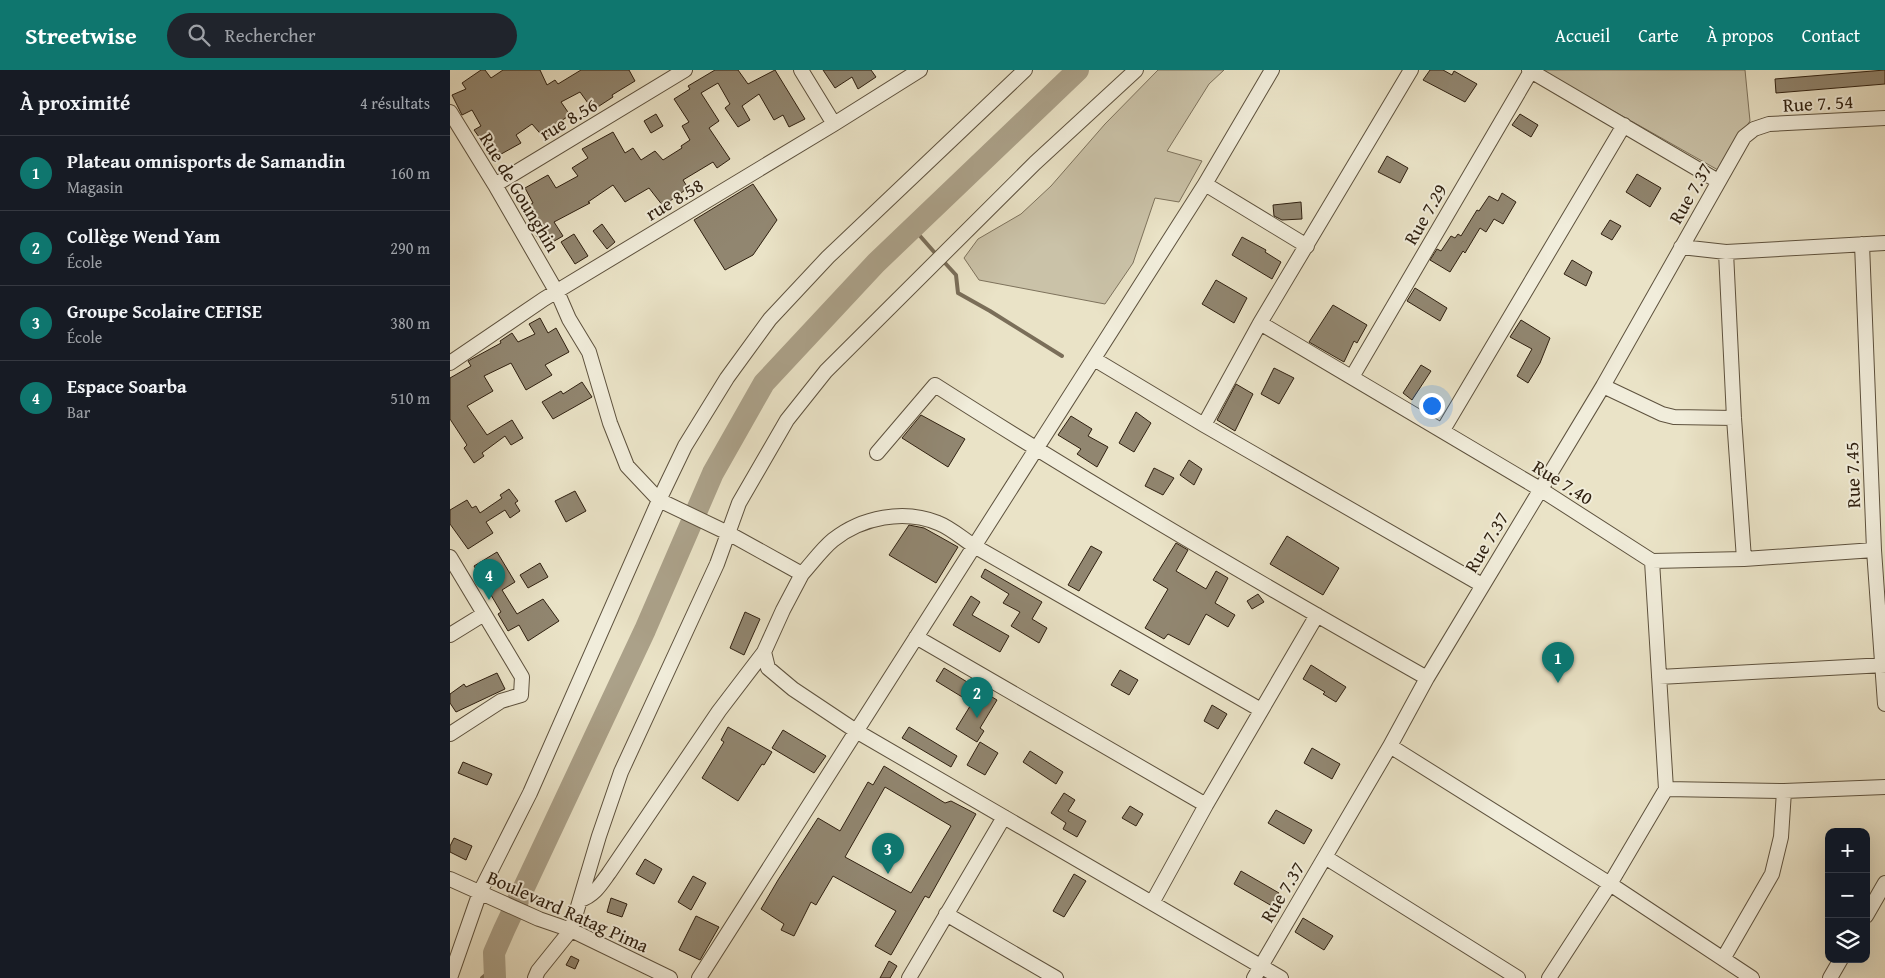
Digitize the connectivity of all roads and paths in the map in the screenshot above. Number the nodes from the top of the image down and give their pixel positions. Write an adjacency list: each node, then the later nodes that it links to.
1 (685, 70): 16 (street, rue 8.56)
2 (801, 70): 11 (street)
3 (920, 70): 11 (street, rue 8.58)
4 (1025, 70): 34 (street)
5 (1136, 70): 35 (street)
6 (1272, 70): 15 (street)
7 (1411, 70): 19 (street)
8 (1530, 70): 12 (street); 26 (street, Rue 7.29)
9 (450, 112): 16 (street, Rue de Gounghin)
10 (1885, 118): 13 (street, Rue 7. 54)
11 (834, 124): 22 (street, rue 8.58)
12 (1624, 125): 14 (street); 30 (street)
13 (1754, 128): 14 (street, Rue 7.37)
14 (1718, 181): 20 (street, Rue 7.37)
15 (1206, 184): 19 (street); 24 (street)
16 (495, 185): 22 (street, Rue de Gounghin)
17 (1885, 243): 18 (street)
18 (1862, 244): 21 (street); 37 (street, Rue 7.45)
19 (1307, 246): 23 (street)
20 (1681, 247): 21 (street); 27 (street, Rue 7.37)
21 (1726, 252): 28 (street)
22 (556, 292): 25 (street, rue 8.58); 34 (street, Rue de Gounghin)
23 (1260, 323): 26 (street, Rue 7.40); 29 (street)
24 (1094, 359): 29 (street); 31 (street)
25 (450, 363)
26 (1352, 376): 30 (street, Rue 7.40)
27 (1603, 386): 28 (street); 33 (street, Rue 7.37)
28 (1734, 418): 39 (street)
29 (1204, 425): 42 (street)
30 (1443, 430): 33 (street, Rue 7.40)
31 (1036, 450): 32 (street); 36 (street); 44 (street)
32 (877, 453)
33 (1540, 489): 40 (street, Rue 7.40); 42 (street, Rue 7.37)
34 (659, 500): 35 (street); 65 (street)
35 (728, 534): 41 (street); 66 (street)
36 (974, 546): 41 (street); 46 (street); 52 (street)
37 (1874, 550): 39 (street); 48 (street, Rue 7.45)
38 (450, 557): 43 (street)
39 (1744, 559): 40 (street)
40 (1652, 562): 49 (street)
41 (802, 574): 47 (street)
42 (1482, 585): 50 (street, Rue 7.37)
43 (484, 614): 45 (street); 54 (street)
44 (1317, 616): 50 (street); 52 (street)
45 (450, 635)
46 (916, 637): 53 (street); 59 (street)
47 (764, 652): 53 (street); 66 (street)
48 (1884, 665): 49 (street); 51 (street, Rue 7.45)
49 (1659, 677): 57 (street)
50 (1427, 678): 55 (street, Rue 7.37)
51 (1885, 704)
52 (1261, 710): 59 (street)
53 (856, 731): 60 (street); 77 (street)
54 (450, 734)
55 (1390, 746): 61 (street, Rue 7.37); 63 (street)
56 (1885, 787): 58 (street)
57 (1666, 789): 58 (street); 63 (street)
58 (1784, 791): 71 (street)
59 (1206, 805): 67 (street)
60 (1004, 817): 67 (street); 69 (street)
61 (1325, 857): 73 (street, Rue 7.37); 81 (street)
62 (450, 879): 65 (street, Boulevard Ratag Pima)
63 (1610, 884): 71 (street); 82 (street)
64 (1885, 884): 68 (street)
65 (480, 892): 70 (street, Boulevard Ratag Pima); 74 (street)
66 (580, 900): 70 (street)
67 (1152, 903): 73 (street)
68 (1870, 909)
69 (946, 914): 78 (street); 79 (street)
70 (571, 930): 75 (street); 76 (street, Boulevard Ratag Pima)
71 (1723, 959): 83 (street)
72 (1839, 963): 84 (street)
73 (1257, 972): 80 (street)
74 (450, 978)
75 (536, 978)
76 (670, 978)
77 (699, 978)
78 (909, 978)
79 (1056, 978)
80 (1281, 978)
81 (1518, 978)
82 (1549, 978)
83 (1752, 978)
84 (1830, 978)

